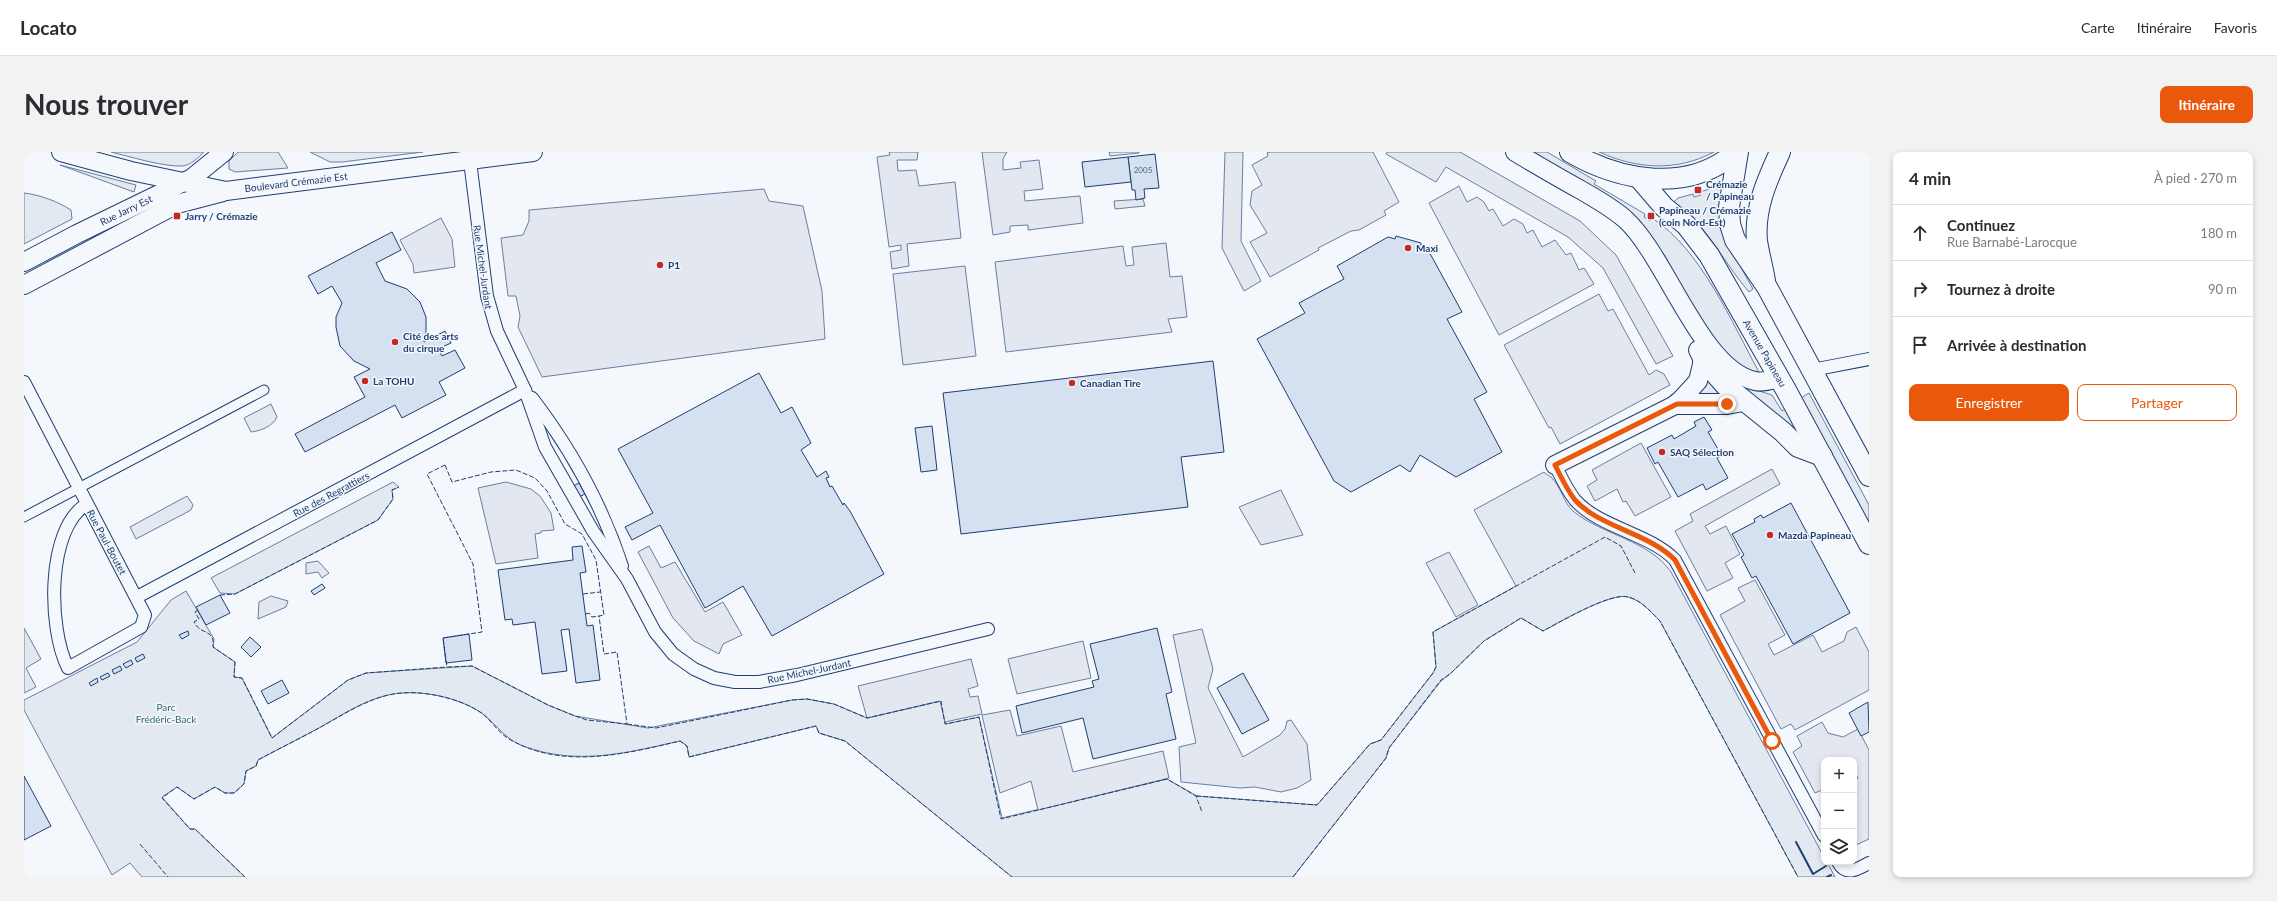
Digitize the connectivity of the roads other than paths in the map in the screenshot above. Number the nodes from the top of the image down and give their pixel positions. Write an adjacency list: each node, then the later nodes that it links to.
1 (61, 152): 11 (main road, Boulevard Crémazie Est)
2 (224, 152): 11 (main road, Rue Jarry Est)
3 (534, 152): 8 (main road, Boulevard Crémazie Est)
4 (1515, 152): 15 (main road)
5 (1570, 152): 10 (main road)
6 (1737, 152): 10 (main road); 16 (main road)
7 (1780, 152): 16 (main road)
8 (496, 155): 9 (main road, Boulevard Crémazie Est)
9 (470, 161): 12 (main road, Boulevard Crémazie Est); 23 (street, Rue Michel-Jurdant)
10 (1639, 178): 20 (main road, Avenue Papineau)
11 (185, 182): 12 (main road, Boulevard Crémazie Est); 13 (main road, Rue Jarry Est)
12 (226, 191): 14 (main road, Rue Jarry Est)
13 (24, 262)
14 (24, 285)
15 (1670, 286): 18 (main road); 20 (main road)
16 (1767, 287): 19 (main road)
17 (1869, 359): 19 (street)
18 (1703, 360): 24 (main road); 25 (main road)
19 (1812, 370): 20 (main road); 28 (main road)
20 (1779, 378): 26 (main road, Avenue Papineau)
21 (24, 382): 29 (street, Rue Paul-Boutet)
22 (264, 390): 29 (street)
23 (525, 390): 33 (street, Rue Michel-Jurdant); 33 (street, Rue Michel-Jurdant); 34 (street, Rue des Regrattiers)
24 (1743, 401): 25 (main road); 26 (main road)
25 (1677, 404): 27 (main road)
26 (1822, 456): 32 (main road, Avenue Papineau)
27 (1555, 465): 36 (street)
28 (1869, 476)
29 (79, 488): 30 (street, Rue Paul-Boutet); 31 (street)
30 (87, 504): 34 (street, Rue Paul-Boutet); 34 (street, Rue Paul-Boutet)
31 (24, 517)
32 (1869, 544)
33 (627, 579): 35 (street, Rue Michel-Jurdant)
34 (137, 596)
35 (988, 629)
36 (1821, 830)
37 (1869, 862): 38 (street)
38 (1840, 865)

